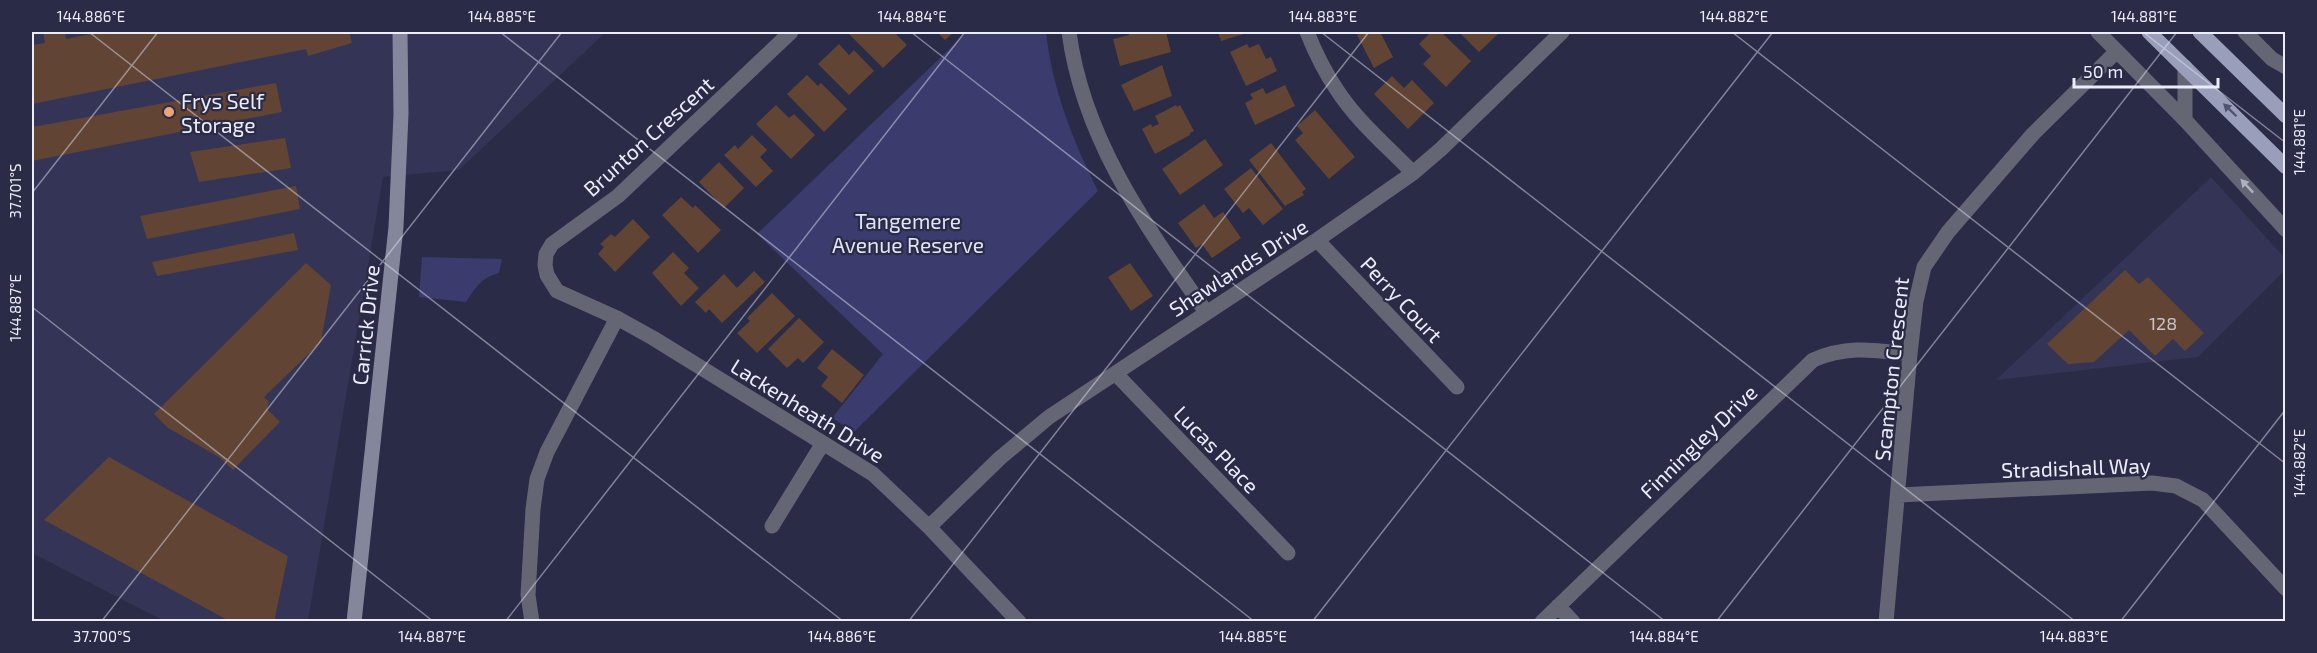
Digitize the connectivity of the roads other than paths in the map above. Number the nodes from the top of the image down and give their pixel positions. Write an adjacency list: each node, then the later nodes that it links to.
1 (400, 32): 32 (street, Carrick Drive)
2 (791, 32): 19 (street, Brunton Crescent)
3 (1069, 32): 20 (street)
4 (1307, 32): 16 (street)
5 (1562, 32): 16 (street, Shawlands Drive)
6 (2098, 32): 10 (street)
7 (2149, 32): 11 (main road)
8 (2200, 32): 13 (main road)
9 (2245, 32): 12 (street)
10 (2117, 51): 14 (street); 22 (street, Scampton Crescent)
11 (2185, 67): 14 (street); 15 (main road, one-way to 11)
12 (2286, 67)
13 (2286, 116)
14 (2185, 120): 17 (street, one-way to 14)
15 (2286, 167)
16 (1413, 173): 18 (street, Shawlands Drive)
17 (2286, 230)
18 (1317, 240): 20 (street, Shawlands Drive); 24 (street, Perry Court)
19 (546, 275): 21 (street, Lackenheath Drive)
20 (1206, 312): 23 (street, Shawlands Drive)
21 (617, 318): 25 (street, Lackenheath Drive); 33 (street)
22 (1910, 354): 26 (street, Scampton Crescent); 31 (street, Finningley Drive)
23 (1116, 374): 28 (street, Shawlands Drive); 29 (street, Lucas Place)
24 (1457, 387)
25 (823, 443): 27 (street); 28 (street, Lackenheath Drive)
26 (1899, 495): 30 (street, Stradishall Way); 37 (street, Scampton Crescent)
27 (772, 526)
28 (929, 527): 34 (street, Lackenheath Drive)
29 (1288, 553)
30 (2286, 589)
31 (1558, 606): 35 (street, Finningley Drive); 36 (street)
32 (354, 621)
33 (532, 621)
34 (1019, 621)
35 (1542, 621)
36 (1573, 621)
37 (1886, 621)

